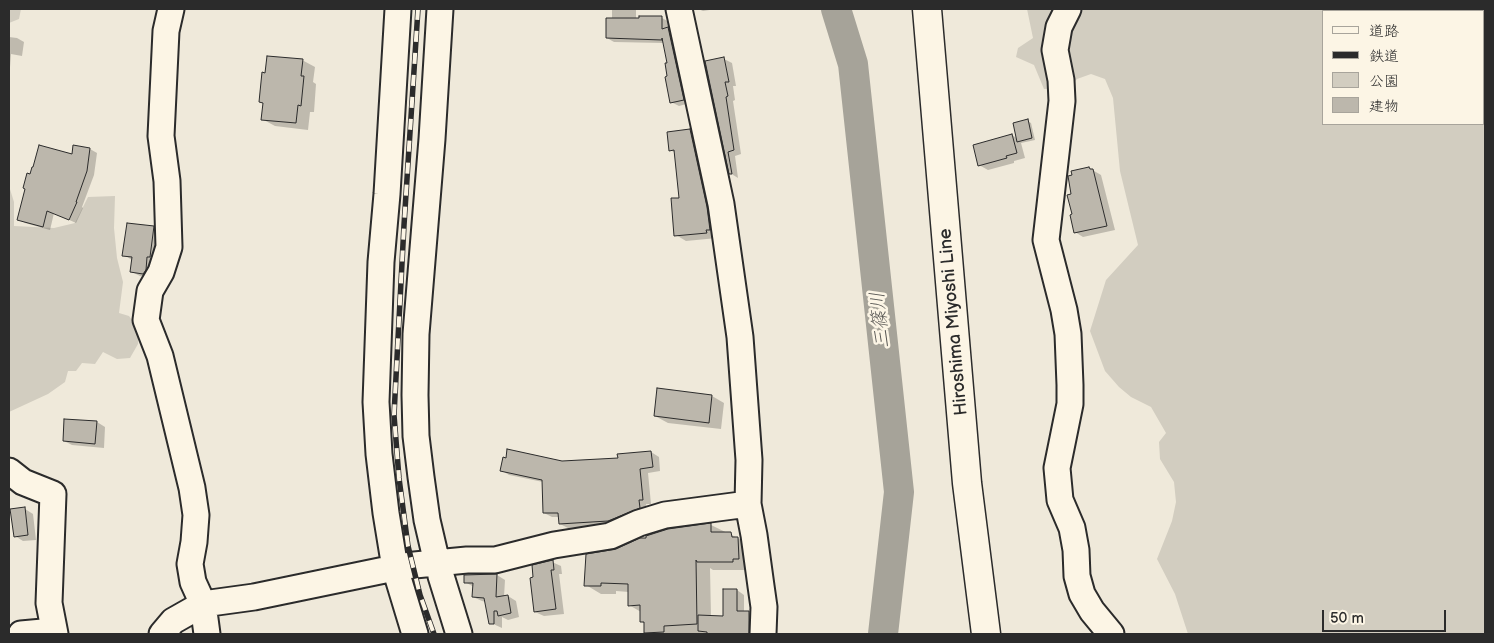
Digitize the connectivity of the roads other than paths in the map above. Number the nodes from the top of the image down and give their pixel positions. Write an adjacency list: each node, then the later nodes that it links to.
1 (171, 9): 11 (street)
2 (398, 9): 9 (street)
3 (440, 9): 10 (street)
4 (678, 9): 8 (street)
5 (927, 9): 19 (main road, Hiroshima Miyoshi Line)
6 (1068, 9): 20 (street)
7 (9, 472): 12 (street)
8 (748, 504): 10 (street); 18 (street)
9 (395, 568): 10 (street); 11 (street); 16 (street)
10 (439, 570): 17 (street)
11 (203, 604): 14 (street); 15 (street)
12 (55, 633): 13 (street)
13 (21, 634)
14 (162, 634)
15 (207, 634)
16 (415, 634)
17 (459, 634)
18 (763, 634)
19 (986, 634)
20 (1111, 634)

